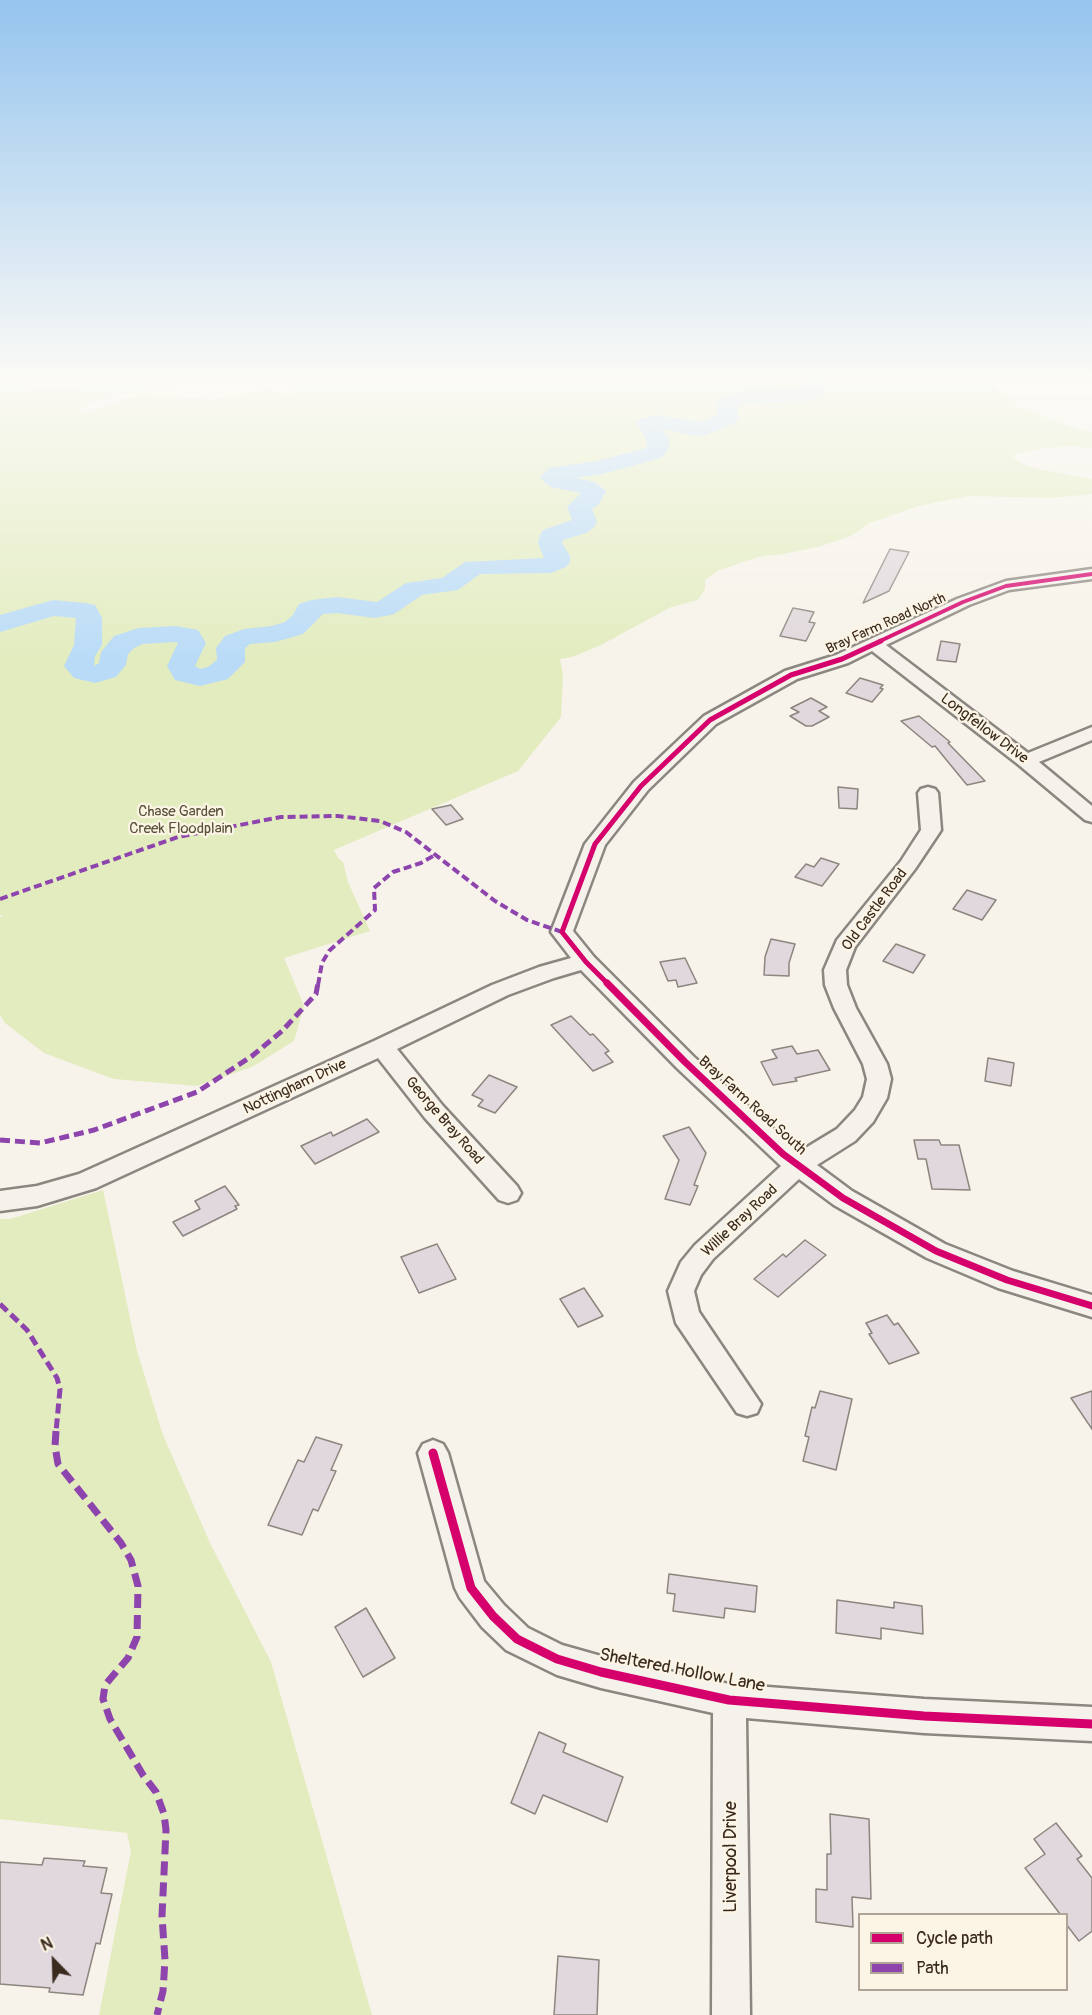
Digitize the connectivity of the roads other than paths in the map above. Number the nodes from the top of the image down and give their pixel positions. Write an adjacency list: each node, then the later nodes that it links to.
1 (1092, 574): 2 (street, Bray Farm Road North)
2 (874, 644): 4 (street, Longfellow Drive); 7 (street, Bray Farm Road North)
3 (1092, 733): 4 (street)
4 (1026, 761): 6 (street, Longfellow Drive)
5 (928, 794): 10 (street, Old Castle Road)
6 (1092, 816)
7 (562, 932): 8 (street, Bray Farm Road South)
8 (586, 962): 9 (street, Nottingham Drive); 10 (street, Bray Farm Road South)
9 (382, 1047): 11 (street, George Bray Road); 12 (street, Nottingham Drive)
10 (798, 1166): 13 (street, Bray Farm Road South); 14 (street, Willie Bray Road)
11 (508, 1193)
12 (0, 1201)
13 (1092, 1306)
14 (747, 1404)
15 (434, 1453): 16 (street, Sheltered Hollow Lane)
16 (729, 1700): 17 (street, Sheltered Hollow Lane); 18 (street, Liverpool Drive)
17 (1092, 1724)
18 (731, 2015)

